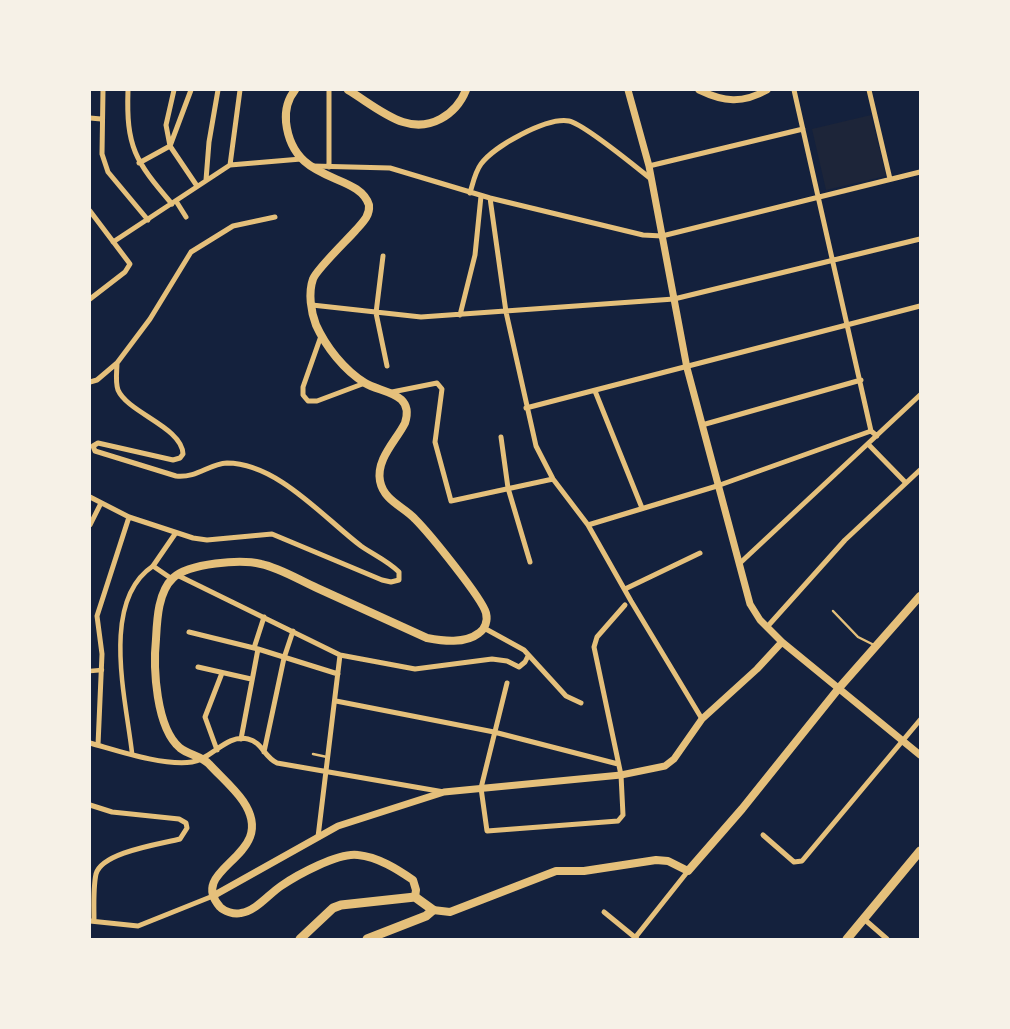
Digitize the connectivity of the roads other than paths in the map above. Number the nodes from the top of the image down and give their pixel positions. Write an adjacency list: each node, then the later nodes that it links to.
1 (103, 90): 17 (street)
2 (128, 90): 21 (street)
3 (174, 90): 19 (street)
4 (191, 90): 19 (street)
5 (218, 90): 29 (street)
6 (240, 90): 22 (street)
7 (329, 90): 25 (street)
8 (348, 90): 9 (main road)
9 (466, 90)
10 (628, 90): 24 (street)
11 (699, 90): 12 (street)
12 (767, 90)
13 (794, 90): 18 (street)
14 (869, 90): 28 (street)
15 (292, 92): 20 (main road)
16 (90, 118): 17 (street)
17 (101, 119): 39 (street)
18 (803, 129): 24 (street); 33 (street)
19 (170, 146): 21 (street); 30 (street)
20 (301, 159): 22 (street); 23 (main road)
21 (139, 163): 35 (street)
22 (230, 165): 29 (street)
23 (311, 166): 25 (street); 47 (main road)
24 (649, 166): 27 (street)
25 (328, 167): 31 (street)
26 (920, 172): 28 (street)
27 (651, 179): 31 (street); 40 (street)
28 (890, 179): 33 (street)
29 (206, 180): 30 (street)
30 (197, 186): 35 (street)
31 (470, 193): 32 (street)
32 (481, 196): 34 (street); 51 (street)
33 (819, 196): 40 (street); 44 (street)
34 (490, 198): 40 (street); 49 (street)
35 (174, 202): 37 (street); 39 (street)
36 (90, 211): 42 (street)
37 (186, 217)
38 (275, 217): 54 (street)
39 (148, 220): 42 (street)
40 (662, 236): 46 (street)
41 (920, 239): 44 (street)
42 (113, 242): 45 (street)
43 (384, 256): 50 (street)
44 (834, 260): 46 (street); 52 (street)
45 (90, 299)
46 (674, 299): 49 (street); 56 (street)
47 (312, 305): 50 (street); 53 (main road)
48 (920, 306): 52 (street)
49 (506, 312): 51 (street); 63 (street)
50 (376, 313): 51 (street); 55 (street)
51 (460, 315)
52 (848, 326): 56 (street); 57 (street)
53 (322, 336): 59 (main road); 59 (street)
54 (117, 363): 58 (street); 80 (street)
55 (387, 366)
56 (688, 368): 60 (street); 64 (street)
57 (861, 380): 64 (street); 65 (street)
58 (90, 382)
59 (365, 383): 61 (main road)
60 (595, 391): 63 (street); 76 (street)
61 (392, 392): 73 (street); 91 (main road)
62 (920, 395): 66 (street)
63 (526, 408): 70 (street)
64 (702, 425): 72 (street)
65 (872, 431): 66 (street); 72 (street)
66 (877, 436): 68 (street)
67 (501, 437): 73 (street)
68 (868, 444): 71 (street); 83 (street)
69 (920, 470): 71 (street)
70 (553, 479): 73 (street); 79 (street)
71 (906, 483): 92 (street)
72 (717, 486): 76 (street); 83 (street)
73 (508, 488): 82 (street)
74 (90, 497): 75 (street)
75 (101, 503): 77 (street); 78 (street)
76 (642, 508): 79 (street)
77 (129, 517): 80 (street); 102 (street)
78 (90, 525)
79 (588, 525): 86 (street)
80 (174, 534): 84 (street)
81 (700, 553): 86 (street)
82 (530, 562)
83 (739, 564): 92 (street)
84 (153, 566): 85 (street); 120 (street)
85 (174, 577): 90 (street); 91 (main road); 124 (main road)
86 (625, 589): 111 (street)
87 (920, 596): 96 (main road)
88 (625, 605): 125 (street)
89 (833, 611): 96 (lane)
90 (264, 617): 93 (street); 97 (street)
91 (484, 628): 99 (street)
92 (767, 628): 95 (street)
93 (293, 631): 98 (street); 100 (street)
94 (189, 632): 97 (street)
95 (782, 642): 108 (street); 111 (street)
96 (875, 646): 108 (main road)
97 (256, 649): 100 (street); 106 (street)
98 (340, 655): 99 (street); 105 (street)
99 (528, 656): 110 (street)
100 (284, 658): 105 (street); 119 (street)
101 (198, 667): 104 (street)
102 (102, 670): 103 (street); 117 (street)
103 (90, 672)
104 (222, 672): 106 (street); 118 (street)
105 (338, 674): 109 (street)
106 (251, 679): 114 (street)
107 (507, 683): 113 (street)
108 (839, 688): 115 (street); 134 (main road)
109 (336, 701): 113 (street); 123 (street)
110 (581, 703)
111 (702, 719): 127 (street)
112 (920, 720): 115 (street)
113 (494, 732): 125 (street); 128 (street)
114 (241, 739): 118 (street); 119 (street)
115 (903, 740): 122 (street); 131 (street)
116 (90, 743): 117 (street)
117 (98, 745): 120 (street)
118 (217, 750): 124 (street)
119 (264, 752): 126 (street)
120 (132, 753): 124 (street)
121 (312, 754): 123 (lane)
122 (920, 755)
123 (329, 757): 126 (street)
124 (204, 759): 136 (main road)
125 (618, 764): 127 (street)
126 (326, 772): 129 (street); 132 (street)
127 (621, 775): 128 (street); 128 (street)
128 (482, 788): 129 (street)
129 (444, 792): 132 (street)
130 (90, 805): 135 (street)
131 (763, 835)
132 (318, 836): 136 (street)
133 (920, 851): 140 (main road)
134 (688, 871): 138 (main road); 144 (street)
135 (93, 876): 141 (street)
136 (213, 896): 137 (main road); 141 (street)
137 (415, 897): 138 (main road); 142 (main road)
138 (433, 910): 143 (main road)
139 (604, 912): 144 (street)
140 (864, 919): 145 (main road); 146 (street)
141 (92, 921)
142 (300, 939)
143 (367, 939)
144 (635, 939)
145 (847, 939)
146 (887, 939)

